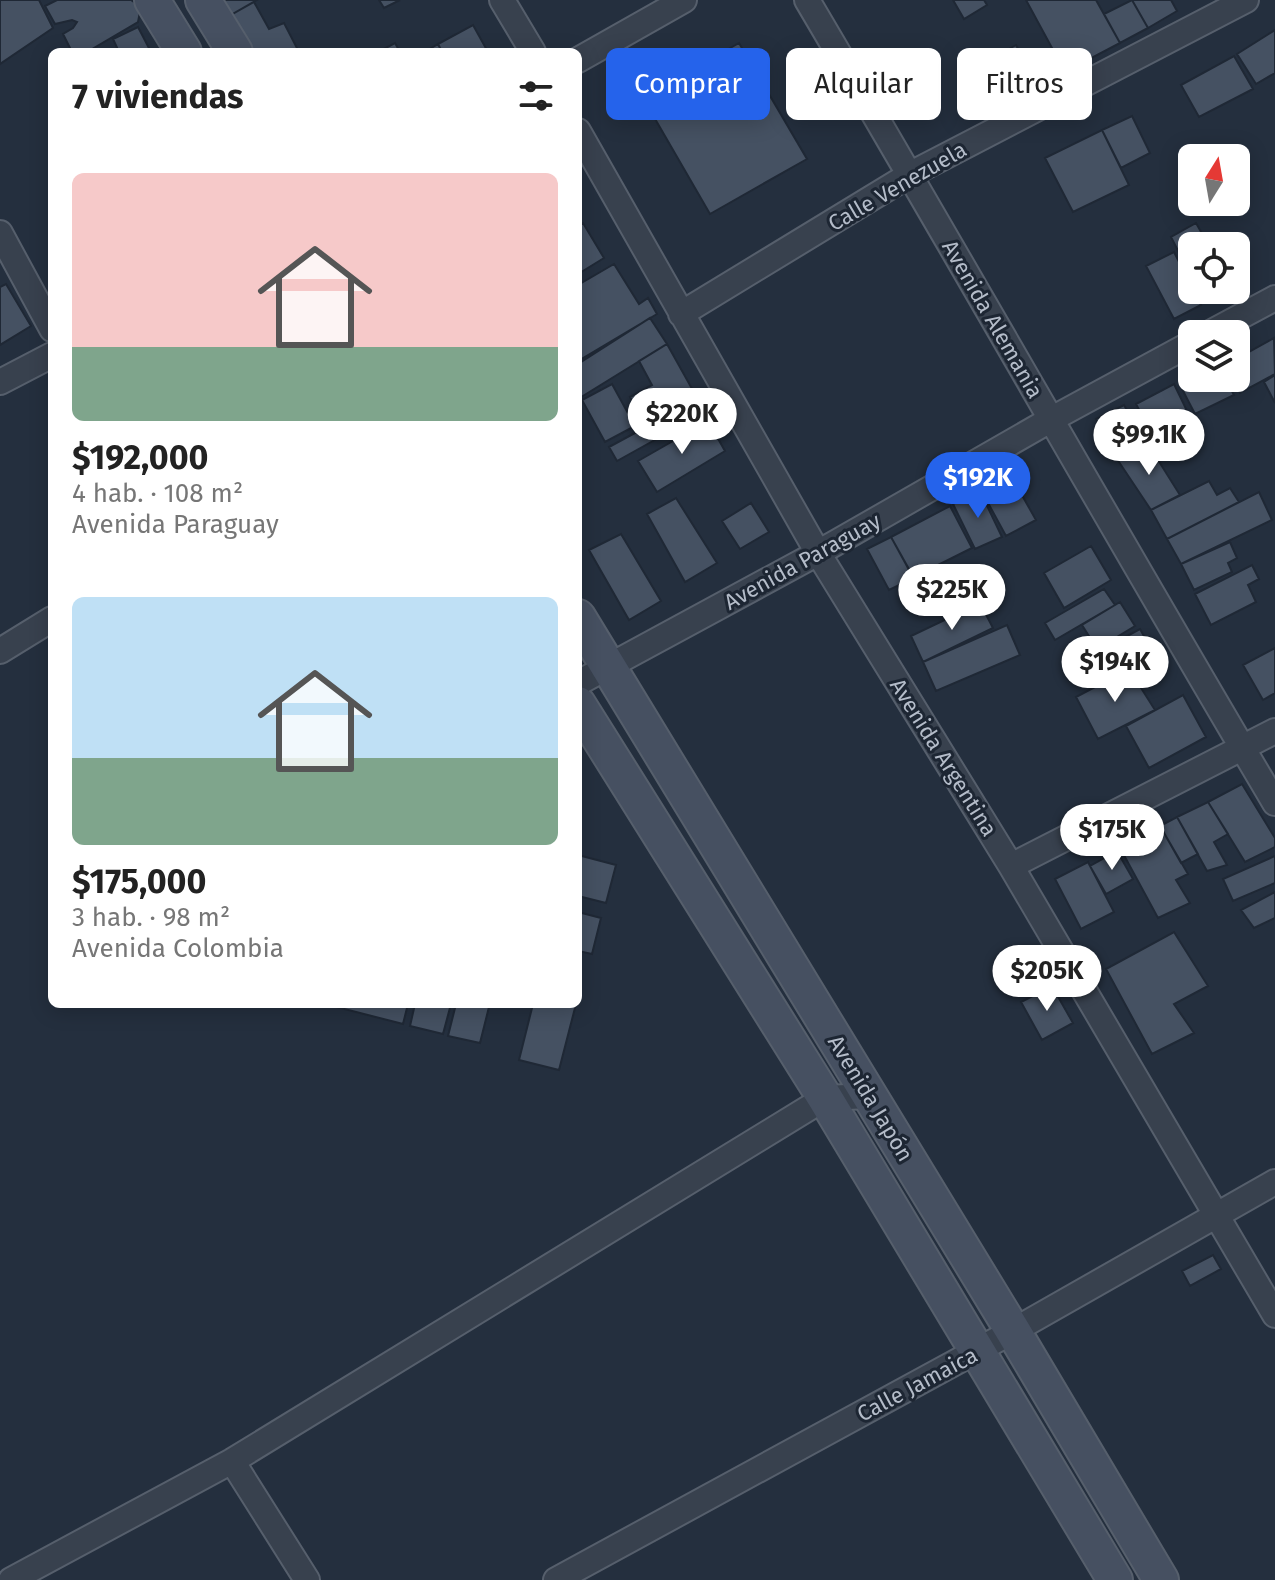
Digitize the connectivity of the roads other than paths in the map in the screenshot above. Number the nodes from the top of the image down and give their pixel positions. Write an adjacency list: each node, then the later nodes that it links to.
1 (152, 0): 7 (street)
2 (203, 0): 8 (street)
3 (502, 0): 9 (street)
4 (684, 0): 10 (street)
5 (807, 0): 12 (street, Avenida Alemania)
6 (1246, 0): 12 (street, Calle Venezuela)
7 (182, 48)
8 (233, 48)
9 (531, 48)
10 (582, 58)
11 (582, 138): 15 (street, Avenida Argentina)
12 (911, 174): 15 (street, Calle Venezuela); 21 (street, Avenida Alemania)
13 (0, 233): 17 (street)
14 (1275, 298): 16 (street)
15 (681, 314): 22 (street, Avenida Argentina)
16 (1234, 320)
17 (48, 322)
18 (1178, 351): 21 (street, Avenida Paraguay)
19 (48, 357): 20 (street)
20 (0, 382)
21 (1050, 420): 22 (street, Avenida Paraguay); 30 (street, Avenida Alemania)
22 (818, 553): 26 (street, Avenida Paraguay); 32 (street, Avenida Argentina)
23 (48, 621): 25 (street)
24 (582, 624): 26 (street, Avenida Japón)
25 (0, 651)
26 (609, 668): 27 (street, Avenida Paraguay); 33 (street, Avenida Japón)
27 (582, 681)
28 (582, 710): 34 (street, Avenida Japón)
29 (1275, 731): 30 (street)
30 (1242, 748): 31 (street, Avenida Alemania); 32 (street)
31 (1275, 803)
32 (1011, 866): 36 (street, Avenida Argentina)
33 (869, 1096): 34 (street); 38 (street, Avenida Japón)
34 (825, 1098): 39 (street, Avenida Japón); 40 (street)
35 (1275, 1182): 36 (street, Calle Jamaica)
36 (1218, 1215): 37 (street, Avenida Argentina); 38 (street, Calle Jamaica)
37 (1275, 1315)
38 (1013, 1331): 39 (street, Calle Jamaica); 45 (street, Avenida Japón)
39 (977, 1351): 43 (street, Calle Jamaica); 44 (street, Avenida Japón)
40 (232, 1461): 41 (street); 42 (street)
41 (11, 1580)
42 (307, 1580)
43 (556, 1580)
44 (1115, 1580)
45 (1161, 1580)

